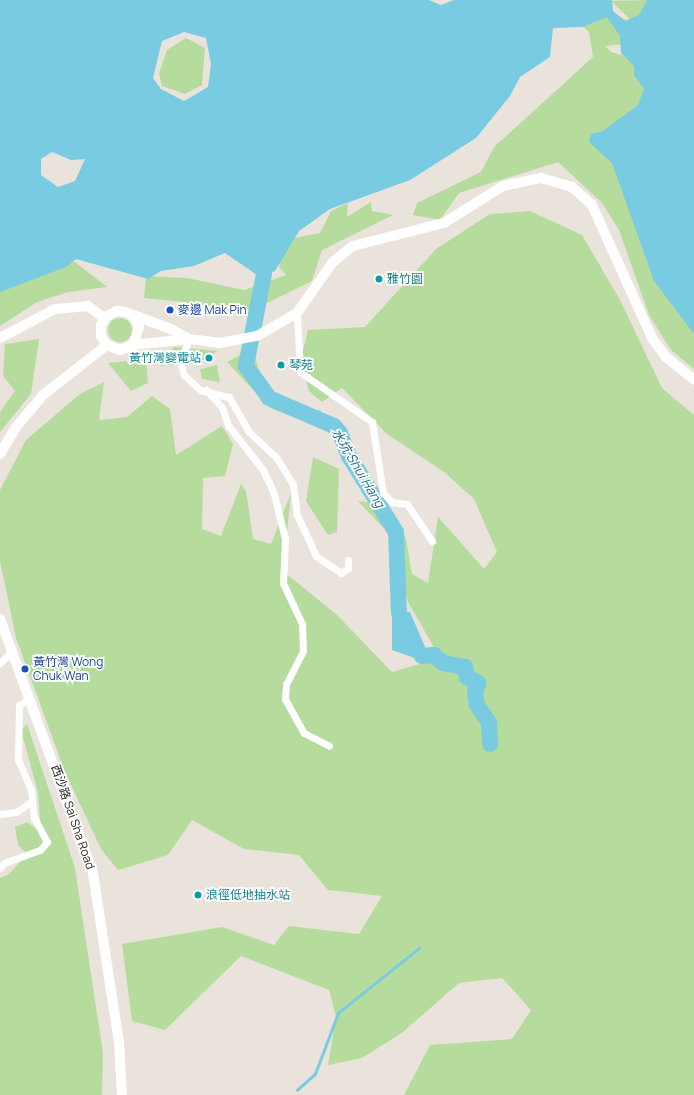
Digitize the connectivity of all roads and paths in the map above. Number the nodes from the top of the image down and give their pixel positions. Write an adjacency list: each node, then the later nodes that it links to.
1 (297, 313): 5 (main road); 8 (main road); 11 (street)
2 (132, 315): 3 (main road); 5 (main road); 6 (main road)
3 (105, 318): 4 (main road); 7 (main road)
4 (0, 338)
5 (189, 339): 6 (main road); 9 (street)
6 (133, 345): 7 (main road)
7 (107, 346): 10 (main road)
8 (694, 380)
9 (206, 390): 12 (street); 17 (street)
10 (0, 454)
11 (432, 541)
12 (348, 560)
13 (0, 619): 14 (main road, 西沙路 Sai Sha Road)
14 (12, 651): 15 (street); 16 (main road, 西沙路 Sai Sha Road)
15 (0, 663)
16 (29, 698): 18 (street); 21 (main road, 西沙路 Sai Sha Road)
17 (329, 746)
18 (31, 802): 19 (street); 20 (street)
19 (0, 814)
20 (0, 868)
21 (122, 1095)

